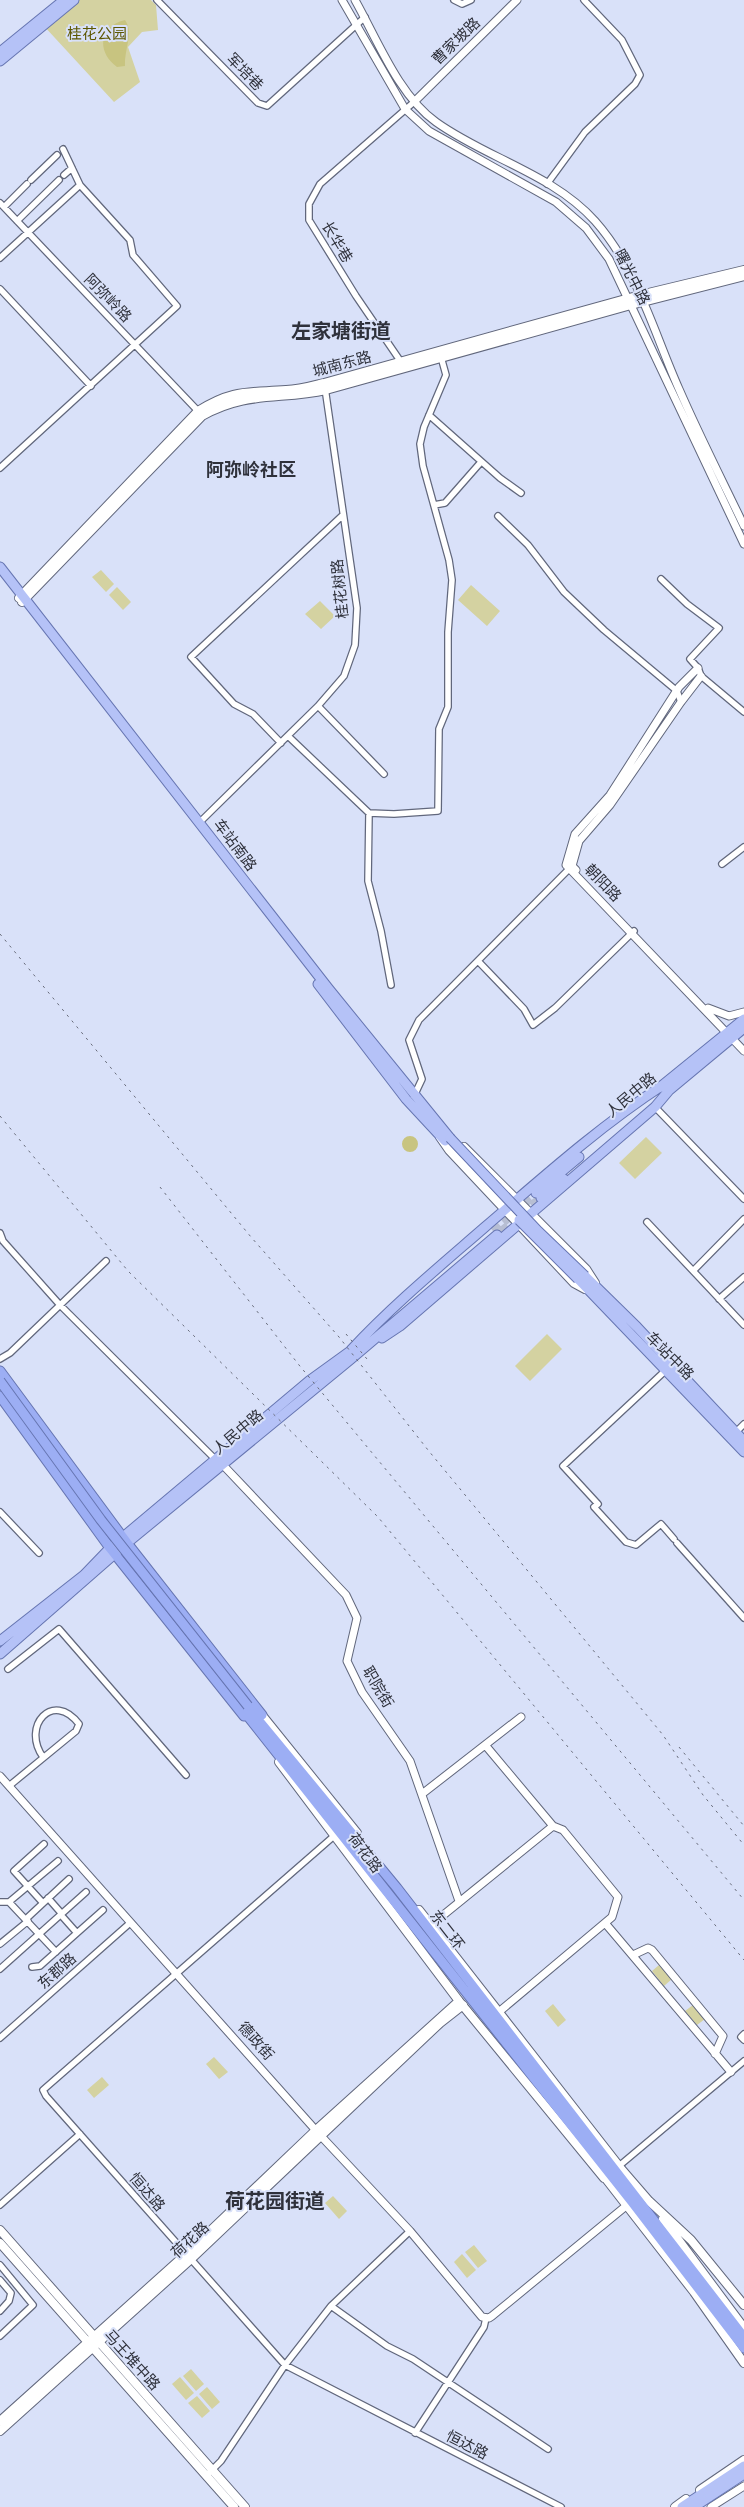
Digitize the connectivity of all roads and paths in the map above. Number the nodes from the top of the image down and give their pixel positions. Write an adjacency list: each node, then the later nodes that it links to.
1 (64, 0): 12 (main road)
2 (74, 0): 13 (main road)
3 (157, 0): 11 (street, 军培巷)
4 (342, 0): 11 (street, 曙光中路)
5 (356, 0): 10 (street, 曙光中路)
6 (454, 0): 7 (street)
7 (471, 0)
8 (517, 0): 14 (street, 曹家坡路)
9 (584, 0): 21 (street)
10 (365, 17): 11 (street, 军培巷); 14 (street, 曙光中路)
11 (356, 25): 15 (street, 曙光中路)
12 (0, 52)
13 (0, 61)
14 (414, 102): 15 (street, 长华巷); 21 (street, 曙光中路)
15 (405, 109): 31 (street, 曙光中路); 34 (street, 长华巷)
16 (63, 149): 18 (street)
17 (57, 155): 23 (street)
18 (72, 168): 19 (street); 22 (street)
19 (64, 175)
20 (59, 180): 24 (street)
21 (547, 184): 30 (street, 曙光中路)
22 (80, 185): 25 (street); 32 (street)
23 (2, 205): 24 (street, 阿弥岭路)
24 (17, 221): 25 (street, 阿弥岭路)
25 (28, 232): 26 (street); 32 (street, 阿弥岭路)
26 (0, 258)
27 (744, 270): 30 (main road, 城南东路)
28 (744, 276): 30 (main road, 城南东路)
29 (0, 289): 35 (street)
30 (641, 298): 31 (main road, 城南东路); 45 (street, 曙光中路)
31 (630, 302): 33 (main road, 城南东路); 34 (main road, 城南东路); 46 (street, 曙光中路)
32 (136, 345): 35 (street); 37 (street, 阿弥岭路)
33 (441, 357): 36 (main road, 城南东路); 38 (street)
34 (401, 362): 36 (main road, 城南东路)
35 (91, 386): 40 (street)
36 (325, 387): 37 (main road, 城南东路); 43 (street, 桂花树路); 50 (main road, 城南东路)
37 (198, 411): 50 (main road, 城南东路)
38 (429, 415): 39 (street); 42 (street)
39 (481, 462): 41 (street); 42 (street)
40 (0, 468)
41 (521, 493)
42 (434, 505): 60 (street)
43 (343, 515): 55 (street, 桂花树路); 58 (street)
44 (498, 516): 53 (street)
45 (744, 526)
46 (744, 544)
47 (0, 567): 50 (main road, 车站南路)
48 (0, 576): 50 (main road, 车站南路)
49 (661, 579): 51 (street)
50 (22, 598): 61 (main road, 车站南路); 78 (main road, 车站南路)
51 (698, 668): 52 (street); 53 (street, 朝阳路)
52 (701, 676): 54 (street, 朝阳路); 56 (street)
53 (677, 691): 54 (street); 64 (street, 朝阳路)
54 (680, 702): 64 (street, 朝阳路)
55 (318, 706): 57 (street, 桂花树路); 59 (street)
56 (744, 712)
57 (288, 736): 58 (street, 桂花树路); 60 (street)
58 (281, 743): 61 (street, 桂花树路)
59 (384, 774)
60 (369, 813): 67 (street)
61 (200, 822): 76 (main road, 车站南路)
62 (744, 847): 63 (street)
63 (722, 864)
64 (571, 868): 65 (street, 朝阳路); 66 (street)
65 (632, 932): 66 (street); 68 (street, 朝阳路); 72 (street, 朝阳路)
66 (478, 961): 76 (street)
67 (391, 985)
68 (708, 1008): 69 (street); 72 (street, 朝阳路)
69 (744, 1012)
70 (744, 1019): 72 (main road, 人民中路)
71 (744, 1028): 72 (main road, 人民中路)
72 (730, 1034): 73 (street, 朝阳路); 74 (street, 朝阳路); 75 (main road, 人民中路)
73 (744, 1046)
74 (744, 1051)
75 (667, 1086): 77 (main road); 79 (main road, 人民中路); 80 (main road)
76 (414, 1096): 78 (main road, 车站南路)
77 (655, 1107): 81 (street); 83 (main road)
78 (435, 1126): 80 (main road); 82 (main road); 92 (main road, 车站南路, bridge)
79 (539, 1196)
80 (518, 1199): 82 (main road); 83 (main road)
81 (744, 1199)
82 (504, 1211): 86 (main road); 97 (main road)
83 (533, 1214): 86 (main road); 93 (main road)
84 (744, 1219): 90 (street)
85 (647, 1222): 90 (street)
86 (518, 1226): 93 (main road); 97 (main road)
87 (0, 1233): 95 (street)
88 (495, 1233): 97 (main road, 人民中路)
89 (106, 1261): 95 (street)
90 (693, 1271): 94 (street)
91 (744, 1277): 94 (street)
92 (581, 1278): 93 (main road, 车站中路)
93 (599, 1295): 100 (main road, 车站中路); 105 (main road, 车站中路)
94 (719, 1299): 96 (street)
95 (60, 1305): 98 (street); 108 (street)
96 (744, 1325)
97 (350, 1356): 108 (main road, 人民中路)
98 (0, 1359)
99 (0, 1371): 110 (highway)
100 (665, 1371): 107 (main road, 车站中路); 113 (street)
101 (0, 1381): 117 (highway, bridge)
102 (0, 1391): 117 (highway)
103 (0, 1396): 111 (highway)
104 (744, 1424): 105 (street)
105 (736, 1432): 106 (main road, 车站中路)
106 (744, 1440)
107 (744, 1452)
108 (218, 1461): 110 (main road, 人民中路); 128 (street, 职院街)
109 (0, 1512): 112 (street)
110 (125, 1540): 111 (main road, 人民中路); 118 (highway)
111 (112, 1551): 114 (main road, 人民中路); 115 (main road, 人民中路); 120 (highway)
112 (39, 1553)
113 (744, 1618)
114 (0, 1640)
115 (0, 1654)
116 (8, 1669): 125 (street)
117 (245, 1708): 122 (highway, 东二环); 123 (highway, 东二环)
118 (261, 1714): 123 (highway); 145 (main road)
119 (521, 1717): 121 (street)
120 (248, 1722): 122 (highway); 130 (main road, 荷花路)
121 (486, 1746): 128 (street); 129 (street)
122 (276, 1753): 154 (highway, 东二环)
123 (287, 1753): 168 (highway, 东二环)
124 (43, 1757): 124 (street); 127 (street)
125 (186, 1775)
126 (0, 1776): 127 (street, 德政街)
127 (9, 1786): 143 (street, 德政街)
128 (422, 1794): 137 (street, 职院街)
129 (553, 1826): 137 (street); 144 (street)
130 (334, 1836): 153 (street, 恒达路); 155 (main road, 荷花路)
131 (44, 1844): 134 (street)
132 (58, 1861): 134 (street)
133 (70, 1879): 136 (street)
134 (28, 1886): 136 (street); 139 (street)
135 (86, 1892): 141 (street)
136 (46, 1901): 141 (street); 142 (street)
137 (459, 1901): 145 (street)
138 (0, 1902): 139 (street)
139 (9, 1902): 142 (street)
140 (103, 1910): 147 (street)
141 (61, 1915): 146 (street); 147 (street)
142 (27, 1920): 146 (street); 148 (street)
143 (130, 1923): 153 (street, 德政街); 161 (street, 东郡路)
144 (605, 1923): 150 (street); 157 (street)
145 (431, 1924): 157 (main road)
146 (40, 1934): 149 (street); 152 (street)
147 (77, 1934): 149 (street)
148 (0, 1944)
149 (56, 1952): 151 (street)
150 (633, 1955): 163 (street); 163 (street)
151 (32, 1967)
152 (0, 1969)
153 (176, 1974): 166 (street, 德政街); 167 (street, 恒达路)
154 (452, 1976): 155 (main road); 159 (highway, 东二环)
155 (449, 1988): 156 (main road, 荷花路)
156 (461, 2003): 158 (main road, 荷花路); 166 (main road, 荷花路)
157 (500, 2011): 169 (main road)
158 (472, 2017): 159 (main road); 169 (main road, 荷花路)
159 (486, 2020): 168 (highway, 东二环)
160 (744, 2034): 162 (street)
161 (0, 2038)
162 (744, 2040)
163 (715, 2054): 165 (street)
164 (744, 2060): 165 (street)
165 (731, 2072): 169 (street)
166 (318, 2133): 174 (street, 德政街); 176 (main road, 荷花路)
167 (80, 2134): 170 (street); 176 (street, 恒达路)
168 (594, 2148): 169 (highway, 东二环); 169 (main road)
169 (613, 2174): 171 (main road); 173 (main road); 187 (highway); 189 (highway)
170 (0, 2205)
171 (626, 2206): 179 (main road); 183 (street)
172 (0, 2230): 188 (main road, 马王堆中路)
173 (673, 2230): 180 (main road); 184 (main road); 185 (main road)
174 (410, 2232): 181 (street); 183 (street, 德政街)
175 (0, 2243): 188 (main road, 马王堆中路)
176 (187, 2258): 188 (main road, 荷花路); 192 (street, 恒达路)
177 (0, 2264): 186 (street)
178 (0, 2280): 182 (street)
179 (694, 2292): 190 (main road); 191 (main road)
180 (744, 2305)
181 (331, 2306): 192 (street); 193 (street)
182 (0, 2311)
183 (489, 2317): 193 (street)
184 (744, 2319)
185 (744, 2328)
186 (0, 2336)
187 (744, 2337)
188 (94, 2343): 194 (main road, 荷花路); 195 (main road, 荷花路); 199 (main road, 马王堆中路)
189 (744, 2348)
190 (744, 2356)
191 (744, 2363)
192 (285, 2365): 196 (street, 恒达路); 199 (street)
193 (448, 2382): 196 (street); 197 (street)
194 (0, 2421)
195 (0, 2431)
196 (415, 2433): 204 (street, 恒达路)
197 (548, 2449)
198 (744, 2460): 205 (main road)
199 (209, 2473): 202 (main road, 马王堆中路); 203 (main road, 马王堆中路)
200 (743, 2473): 206 (main road); 207 (main road); 208 (main road)
201 (744, 2486): 209 (street)
202 (234, 2507)
203 (245, 2507)
204 (561, 2507)
205 (675, 2507)
206 (682, 2507)
207 (694, 2507)
208 (701, 2507)
209 (711, 2507)

